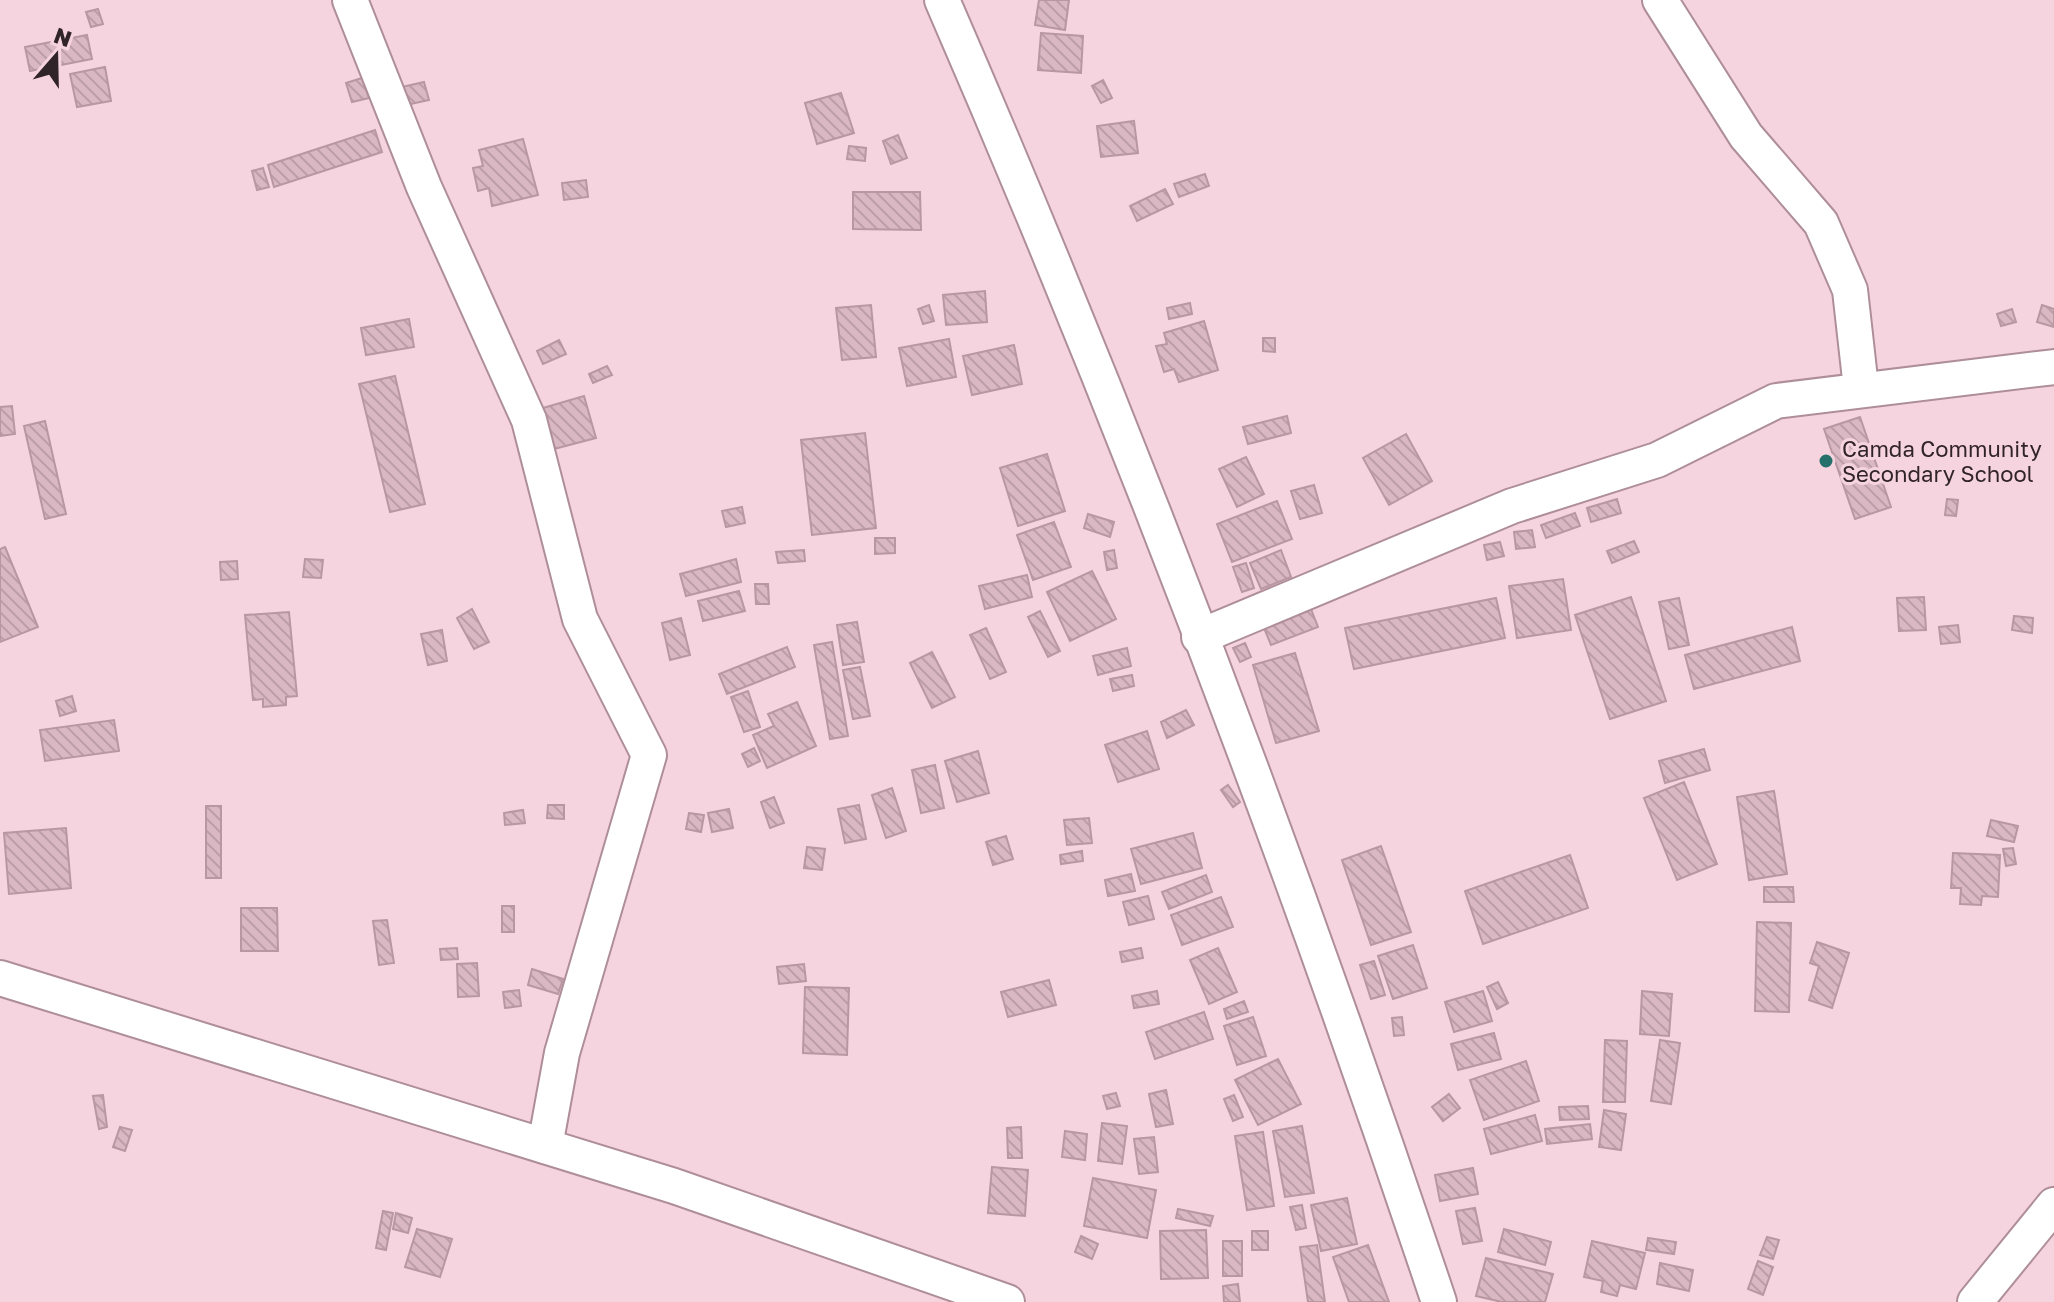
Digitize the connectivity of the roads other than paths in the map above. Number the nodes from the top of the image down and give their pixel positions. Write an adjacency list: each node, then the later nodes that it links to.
1 (350, 0): 8 (street)
2 (942, 0): 6 (street)
3 (1660, 0): 5 (street)
4 (2054, 367): 5 (street)
5 (1861, 388): 6 (street)
6 (1199, 637): 11 (street)
7 (0, 978): 8 (street)
8 (545, 1146): 10 (street)
9 (2054, 1205): 12 (street)
10 (1007, 1302)
11 (1439, 1302)
12 (1975, 1302)

